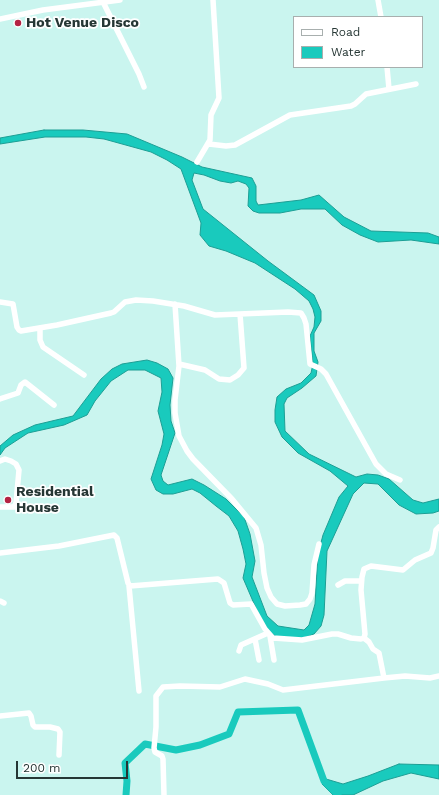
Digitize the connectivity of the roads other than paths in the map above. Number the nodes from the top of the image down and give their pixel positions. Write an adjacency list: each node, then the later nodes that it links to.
1 (120, 0): 4 (street)
2 (213, 0): 11 (street)
3 (378, 0): 5 (street)
4 (105, 1): 6 (street); 9 (street)
5 (381, 16)
6 (0, 19)
7 (388, 68): 10 (street)
8 (416, 84): 10 (street)
9 (144, 87)
10 (389, 89): 11 (street)
11 (209, 144): 12 (street)
12 (197, 162)
13 (0, 302): 16 (street)
14 (175, 304): 15 (street); 16 (street); 17 (street)
15 (240, 314): 17 (street); 22 (street)
16 (40, 328): 18 (street)
17 (179, 364): 25 (street)
18 (84, 375)
19 (0, 399): 20 (street)
20 (54, 405)
21 (0, 461): 23 (street)
22 (400, 480)
23 (0, 507)
24 (439, 527): 27 (street)
25 (319, 544)
26 (0, 553): 29 (street)
27 (361, 581): 28 (street); 31 (street)
28 (338, 585)
29 (129, 586): 30 (street); 38 (street)
30 (269, 635): 31 (street); 32 (street); 35 (street)
31 (364, 638): 37 (street)
32 (255, 639): 33 (street); 34 (street)
33 (239, 651)
34 (259, 660)
35 (274, 660)
36 (439, 676): 37 (street)
37 (384, 678): 41 (street)
38 (139, 691)
39 (0, 716): 40 (street)
40 (59, 755)
41 (164, 795)

